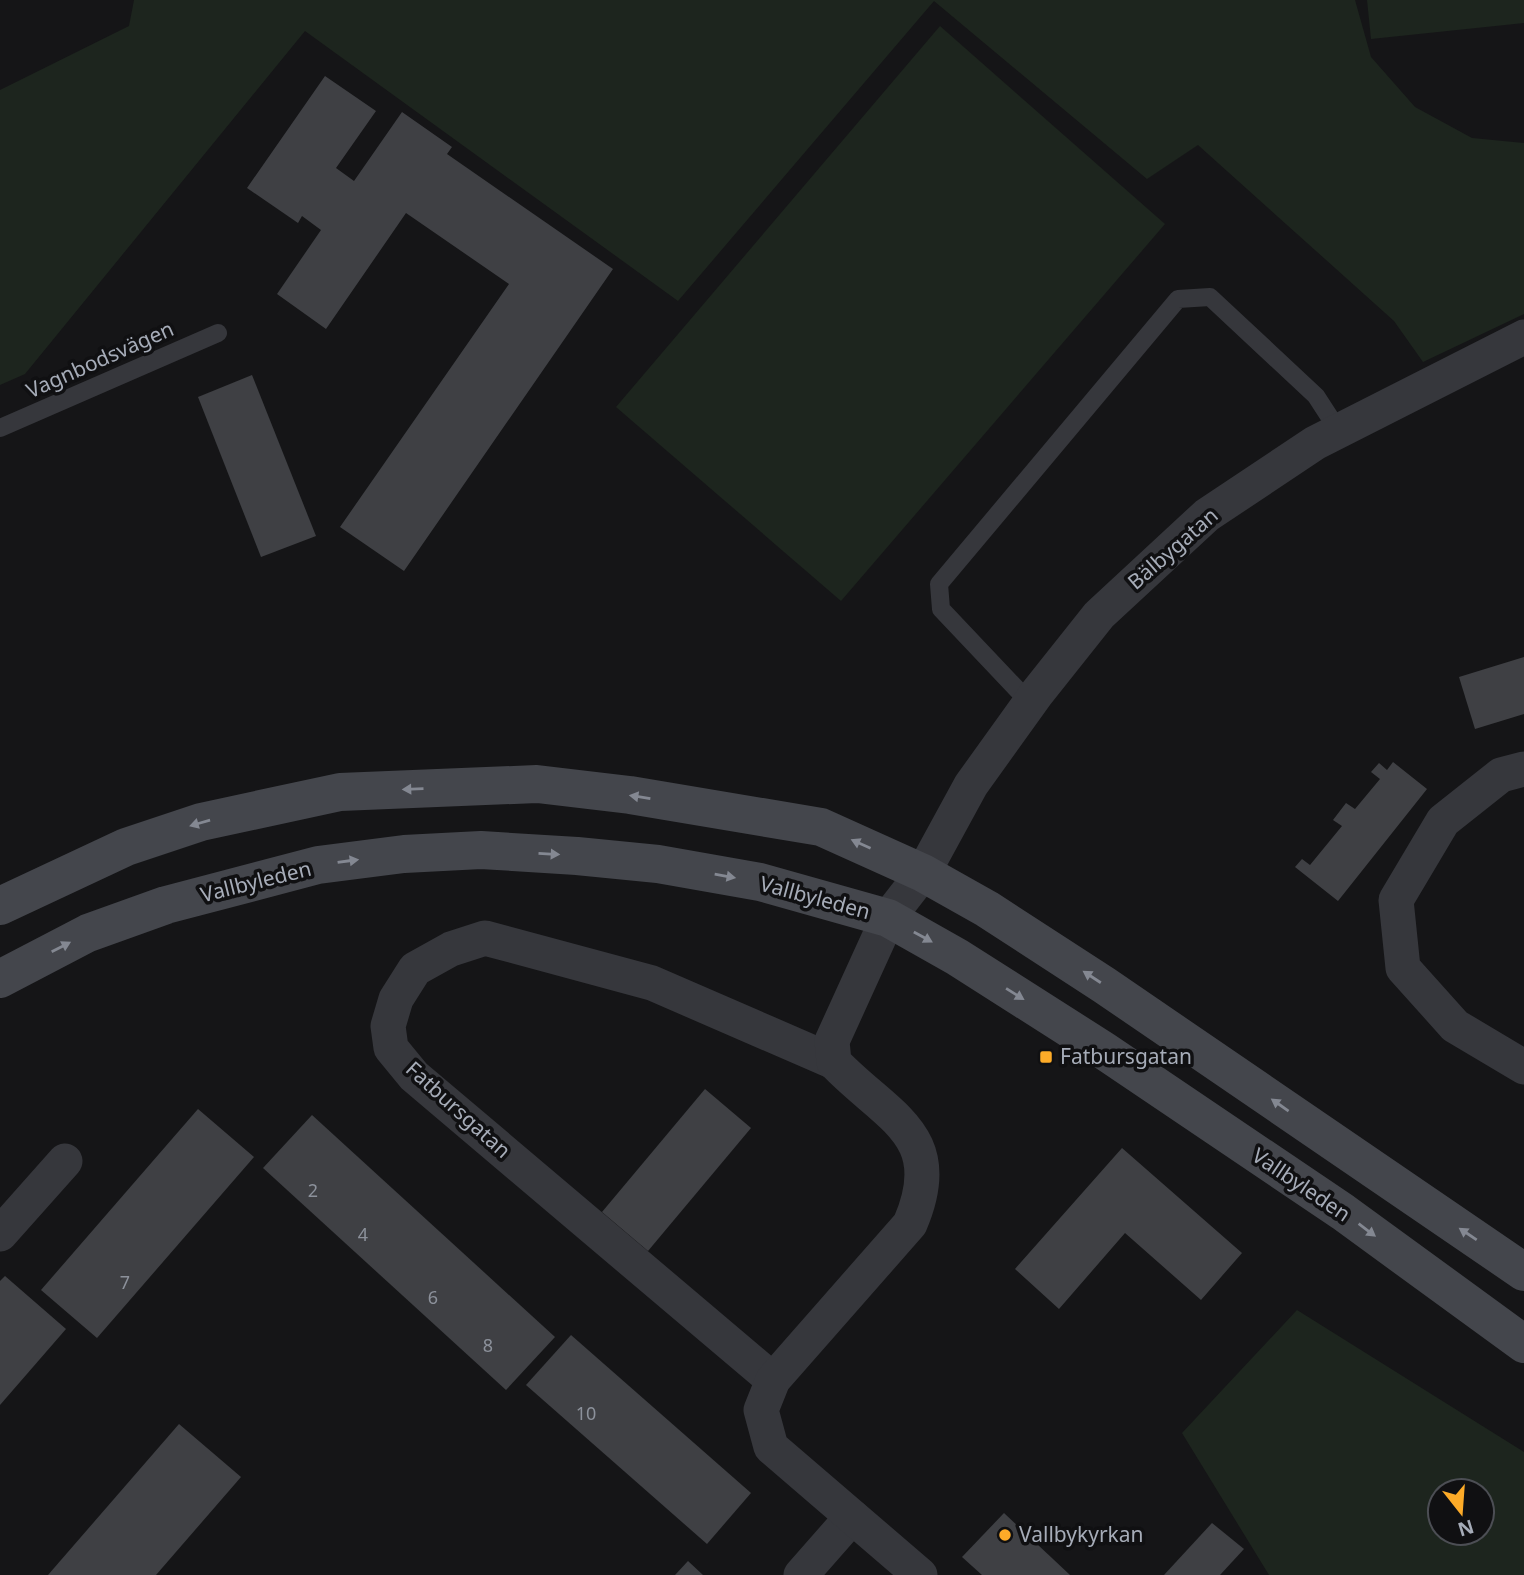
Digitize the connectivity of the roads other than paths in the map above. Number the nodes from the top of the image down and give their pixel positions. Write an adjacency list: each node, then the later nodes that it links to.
1 (218, 333): 3 (lane, Vagnbodsvägen)
2 (1524, 337): 4 (street, Bälbygatan)
3 (0, 428)
4 (1338, 430): 5 (street, Bälbygatan); 5 (lane)
5 (1030, 703): 7 (street, Bälbygatan)
6 (1524, 769): 12 (street)
7 (923, 873): 8 (main road, one-way to 8); 9 (street); 15 (main road, one-way to 7)
8 (0, 906)
9 (888, 918): 10 (main road, Vallbyleden, one-way to 9); 11 (street); 16 (main road, Vallbyleden, one-way to 16)
10 (0, 978)
11 (834, 1062): 17 (street, Fatbursgatan); 17 (street, Fatbursgatan)
12 (1524, 1067)
13 (65, 1161): 14 (street)
14 (0, 1234)
15 (1524, 1272)
16 (1524, 1344)
17 (773, 1380): 18 (street, Fatbursgatan)
18 (852, 1517): 19 (street); 20 (street, Fatbursgatan)
19 (801, 1575)
20 (920, 1575)

